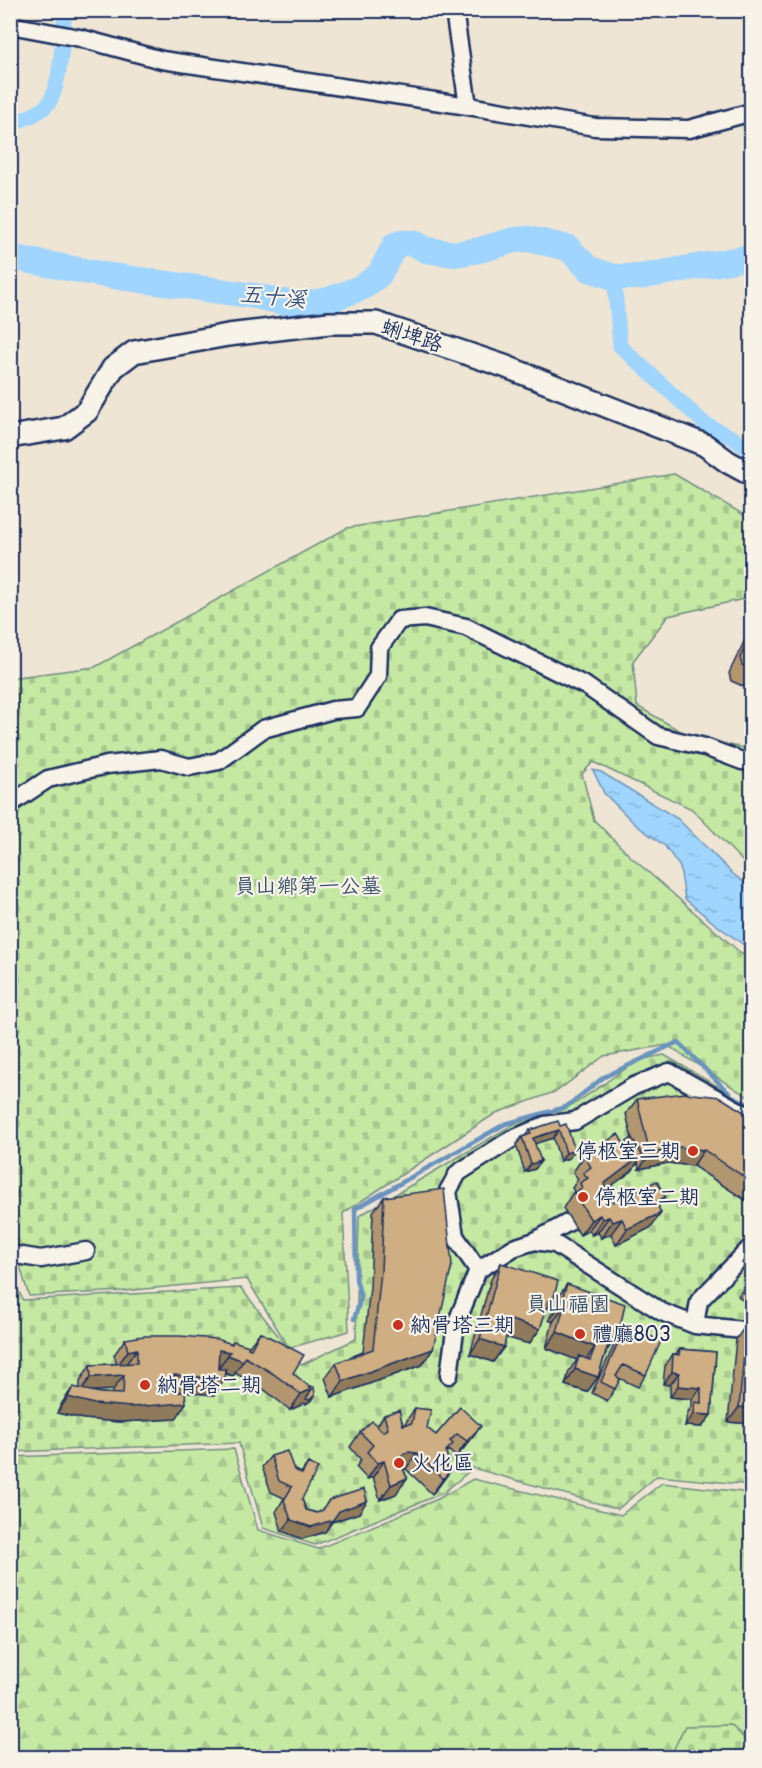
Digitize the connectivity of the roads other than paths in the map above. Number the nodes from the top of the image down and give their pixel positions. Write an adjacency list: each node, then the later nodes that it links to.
1 (454, 10): 3 (street)
2 (10, 25): 3 (street)
3 (468, 106): 4 (street)
4 (752, 112)
5 (10, 437): 6 (street, 蜊埤路)
6 (752, 475)
7 (752, 762): 8 (street)
8 (10, 804)
9 (752, 1118): 15 (street)
10 (571, 1221): 11 (street)
11 (535, 1241): 15 (street); 16 (street)
12 (752, 1246): 16 (street)
13 (86, 1251): 14 (street)
14 (10, 1254)
15 (478, 1270): 18 (street)
16 (695, 1325): 17 (street)
17 (752, 1331)
18 (449, 1375)

